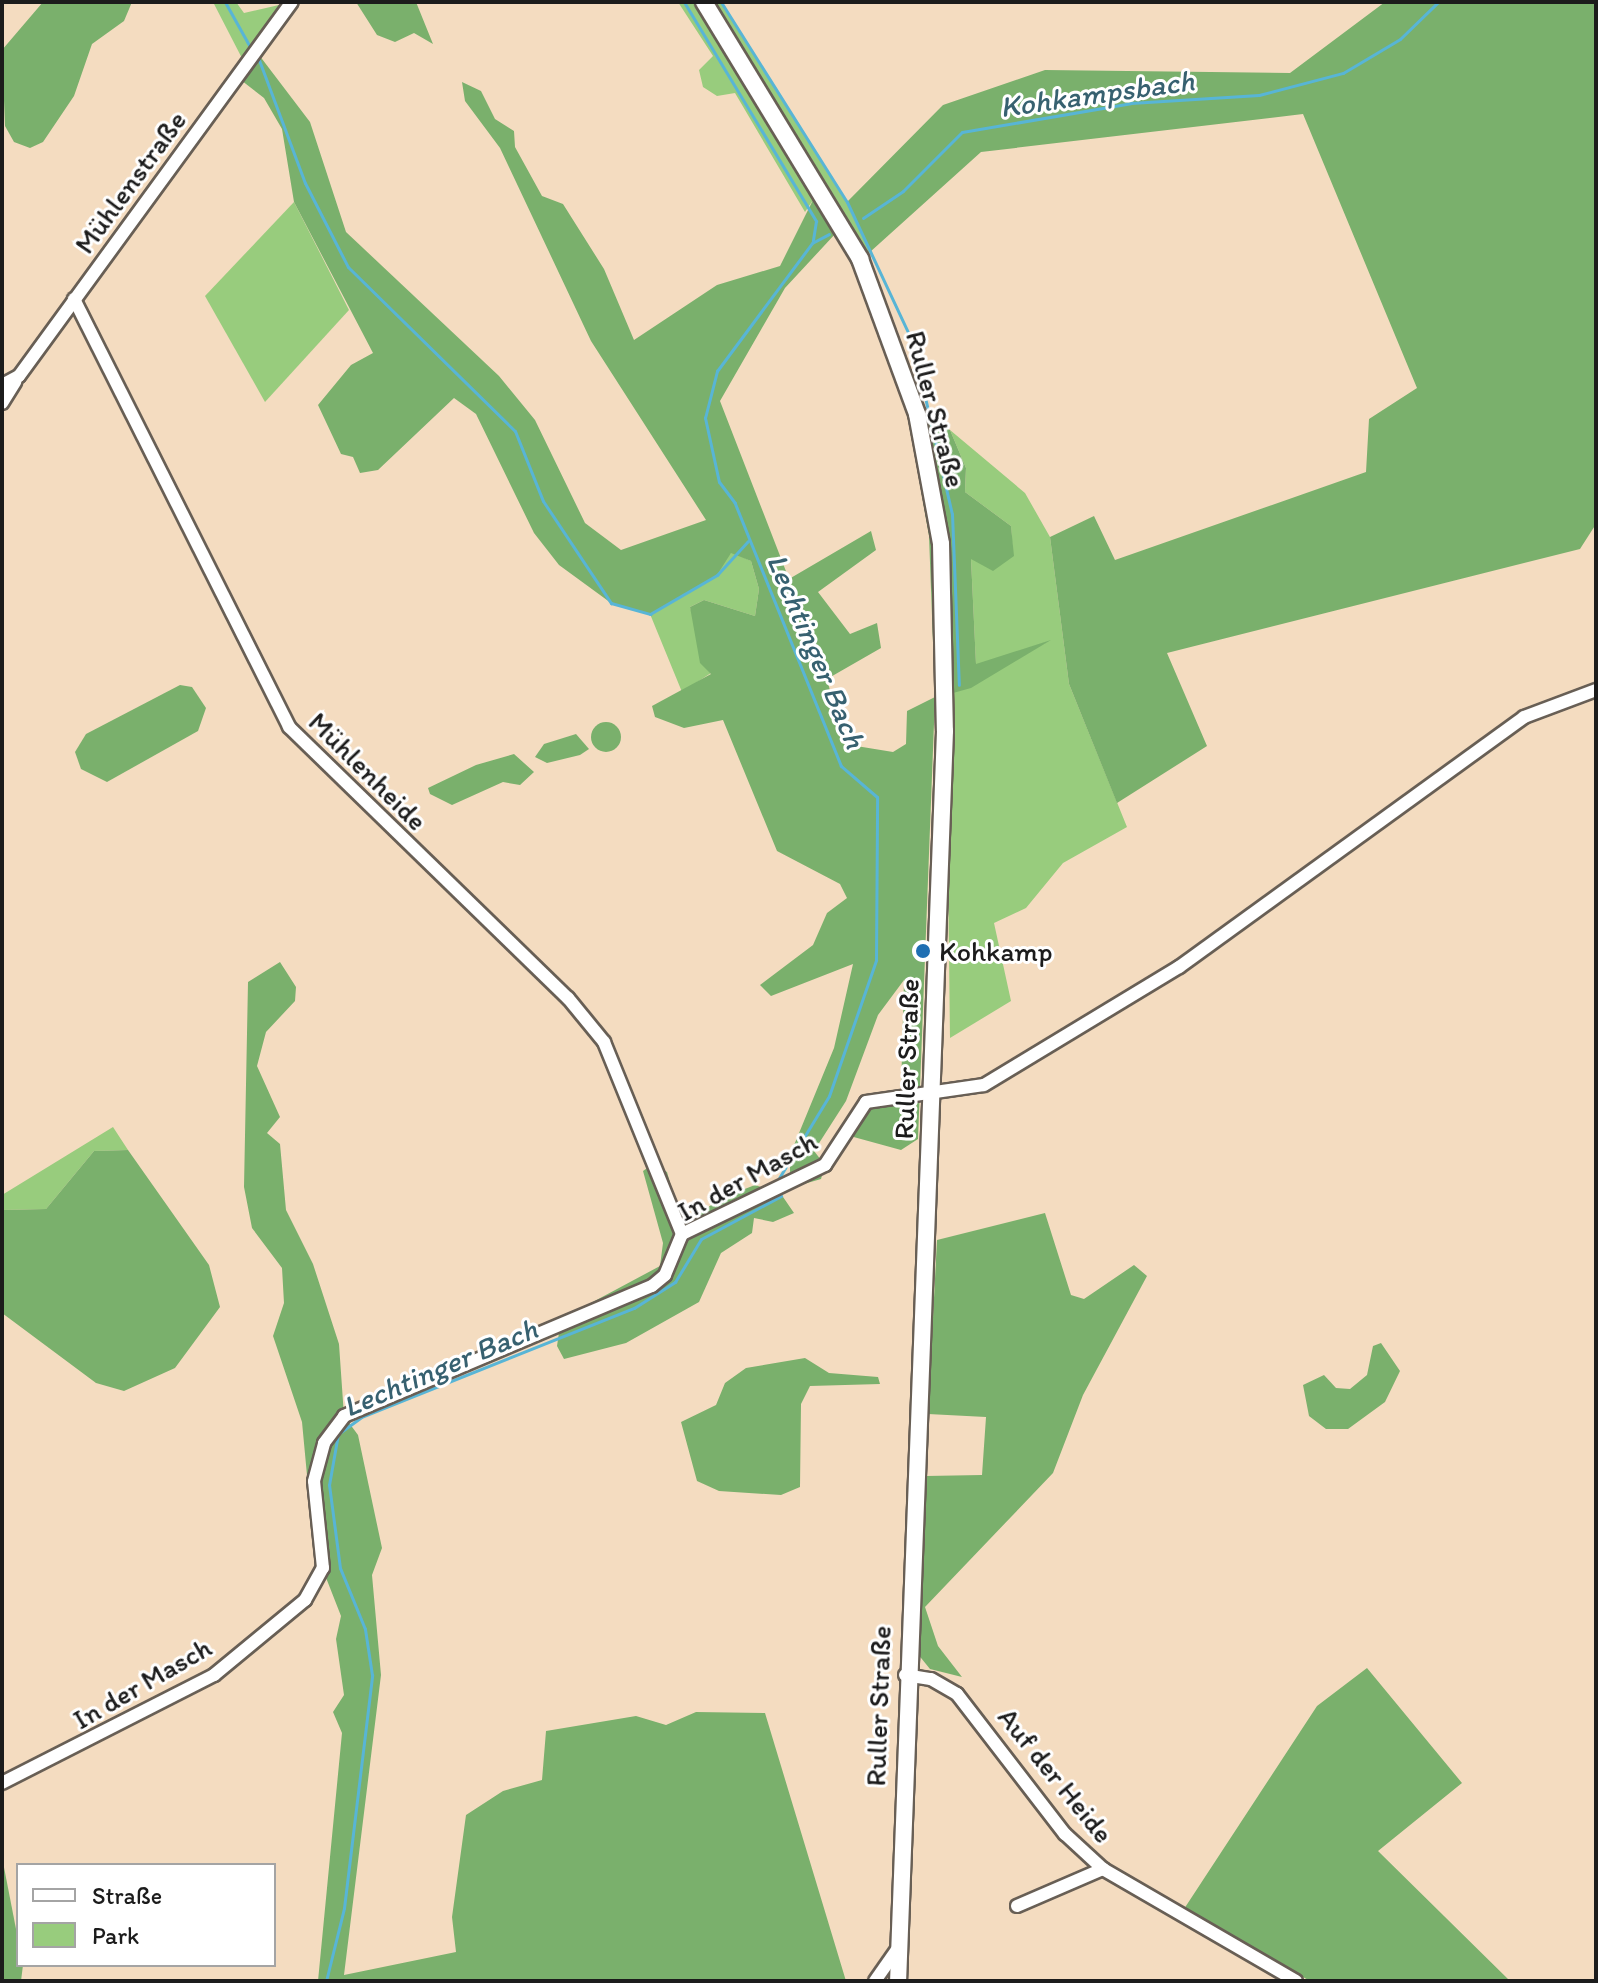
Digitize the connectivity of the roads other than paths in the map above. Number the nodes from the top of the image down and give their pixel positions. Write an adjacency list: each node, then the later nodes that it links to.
1 (292, 2): 3 (street, Mühlenstraße)
2 (704, 2): 8 (main road, Ruller Straße)
3 (74, 299): 4 (street, Mühlenstraße); 9 (street, Mühlenheide)
4 (19, 376): 5 (street, Mühlenstraße); 6 (street)
5 (2, 385)
6 (2, 403)
7 (1596, 690): 8 (street)
8 (931, 1092): 9 (street, In der Masch); 10 (main road, Ruller Straße)
9 (682, 1234): 11 (street, In der Masch)
10 (905, 1675): 12 (street, Auf der Heide); 14 (main road, Ruller Straße)
11 (2, 1783)
12 (1103, 1869): 13 (street); 17 (street, Auf der Heide)
13 (1017, 1906)
14 (897, 1950): 15 (street); 16 (main road, Ruller Straße)
15 (875, 1981)
16 (898, 1981)
17 (1296, 1981)

